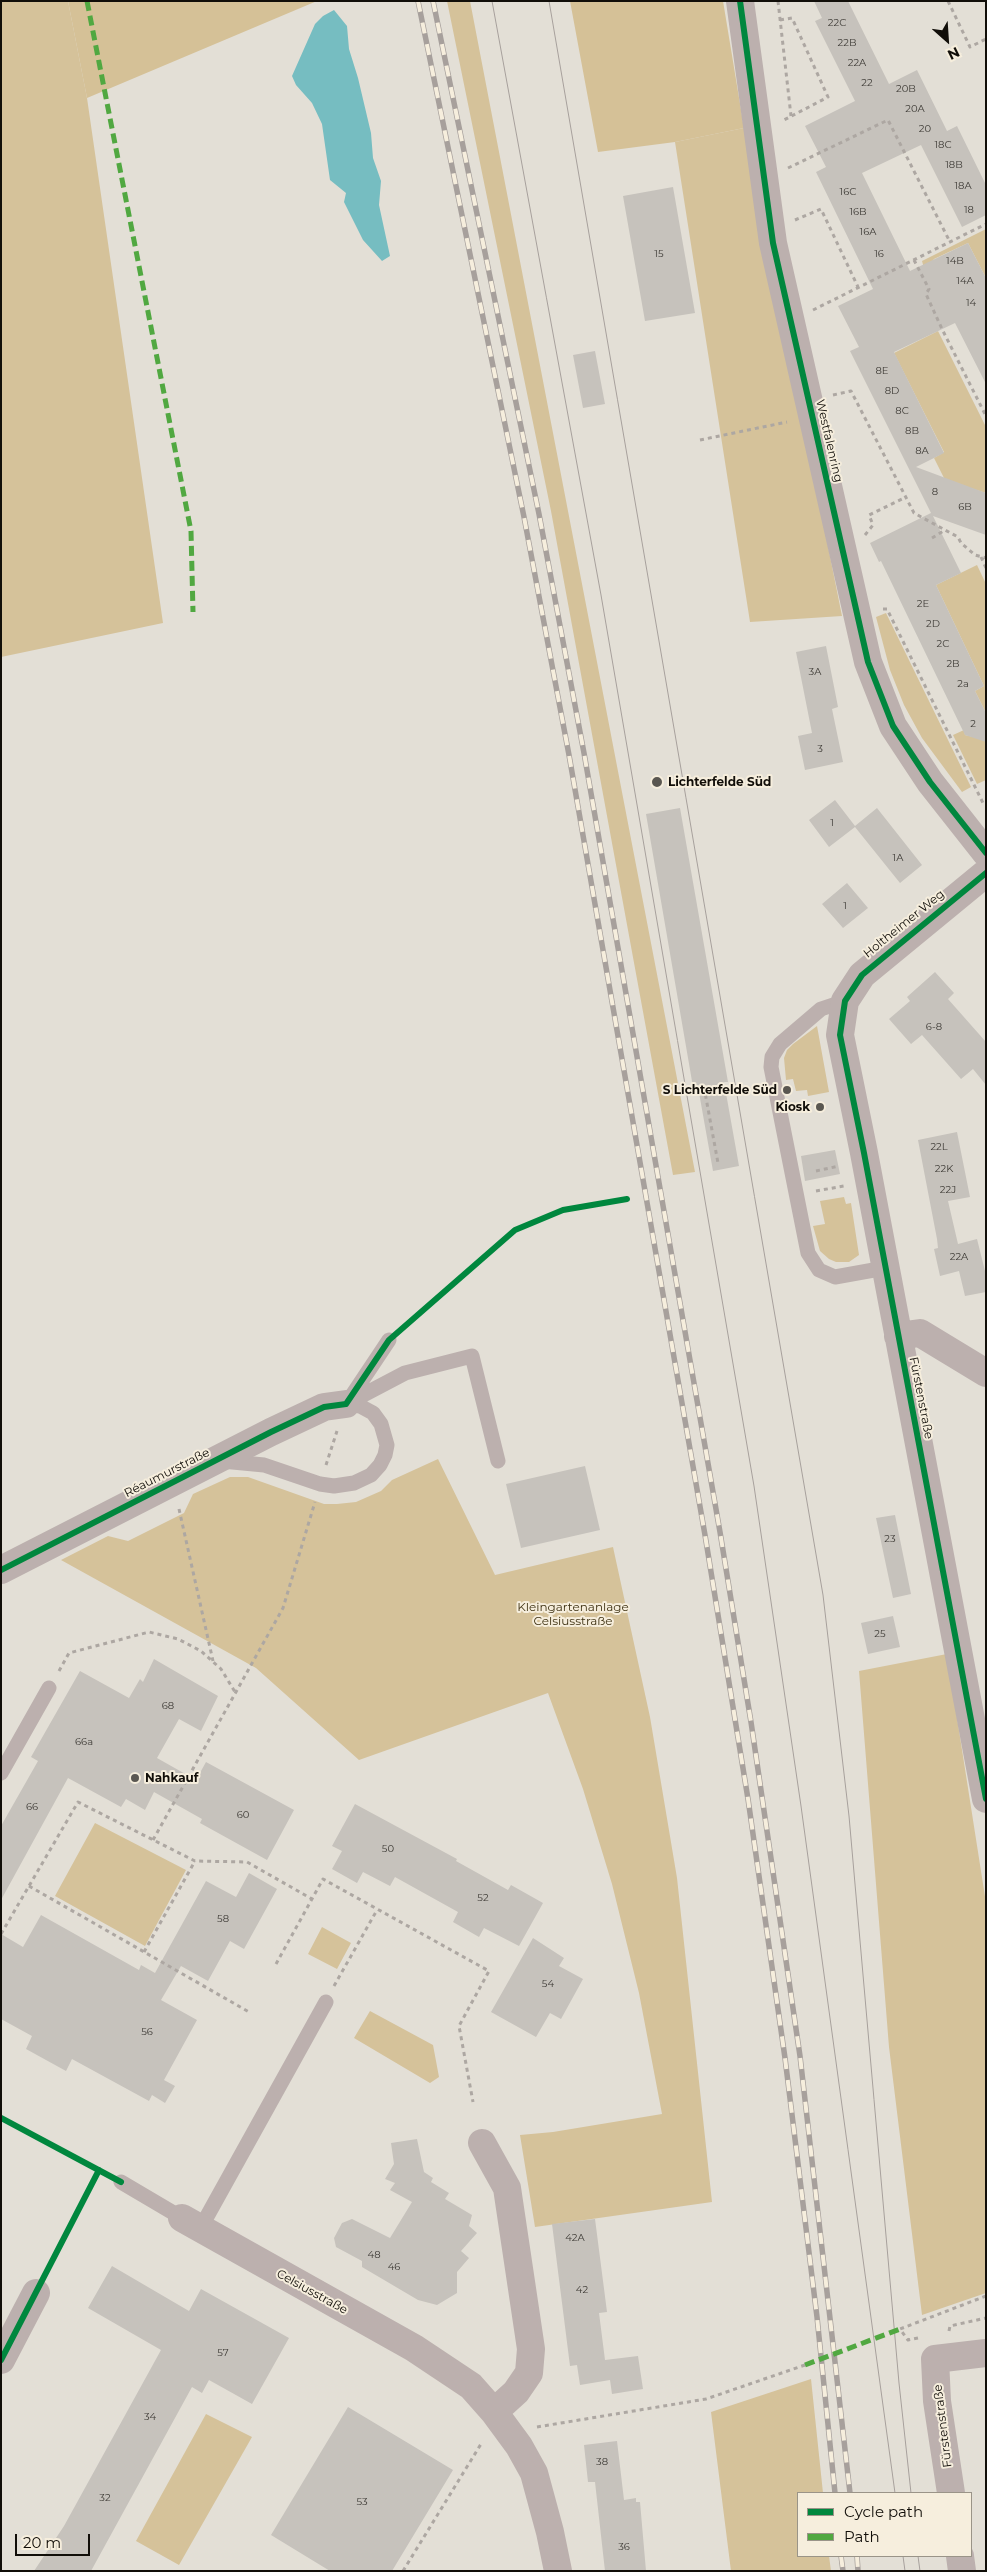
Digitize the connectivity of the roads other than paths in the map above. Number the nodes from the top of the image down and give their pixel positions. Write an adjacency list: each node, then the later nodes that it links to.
1 (740, 1): 2 (street, Westfalenring)
2 (986, 853)
3 (986, 872): 4 (street, Holtheimer Weg)
4 (840, 1002): 5 (street, Fürstenstraße); 5 (lane)
5 (885, 1268): 6 (street, Fürstenstraße)
6 (898, 1336): 8 (street); 13 (street, Fürstenstraße)
7 (389, 1340): 9 (lane)
8 (986, 1373)
9 (346, 1404): 10 (street, Réaumurstraße); 10 (lane, Réaumurstraße); 11 (lane)
10 (215, 1461): 12 (street, Réaumurstraße)
11 (498, 1461)
12 (1, 1570)
13 (974, 1672): 16 (street, Fürstenstraße)
14 (49, 1688): 15 (lane)
15 (1, 1773)
16 (986, 1799)
17 (326, 2002): 20 (lane)
18 (482, 2143): 24 (street)
19 (121, 2182): 20 (lane, Celsiusstraße)
20 (191, 2224): 24 (street, Celsiusstraße)
21 (36, 2293): 23 (street)
22 (986, 2353): 25 (street, Fürstenstraße)
23 (1, 2360)
24 (494, 2412): 27 (street, Celsiusstraße)
25 (951, 2492)
26 (960, 2557): 28 (street)
27 (558, 2571)
28 (962, 2571)

